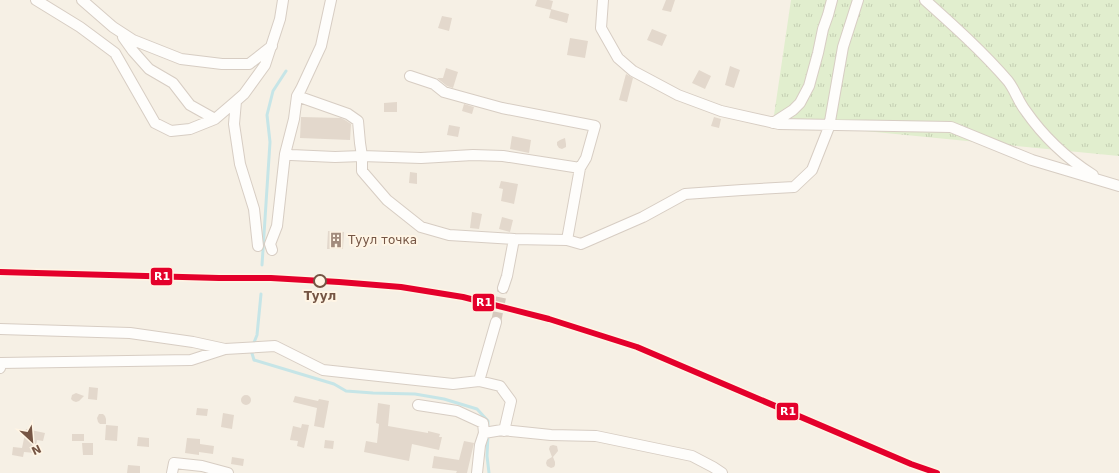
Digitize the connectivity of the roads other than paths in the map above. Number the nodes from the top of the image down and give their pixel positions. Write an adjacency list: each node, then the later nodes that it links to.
1 (36, 0): 14 (street)
2 (82, 0): 9 (street)
3 (283, 0): 10 (street)
4 (331, 0): 12 (street)
5 (603, 0): 15 (street)
6 (832, 0): 15 (street)
7 (858, 0): 16 (street)
8 (925, 0): 20 (street)
9 (119, 31): 10 (street); 14 (street)
10 (272, 46): 13 (street)
11 (410, 76): 19 (street)
12 (297, 96): 17 (street); 18 (street)
13 (236, 101): 14 (street); 24 (street)
14 (215, 119)
15 (773, 123): 16 (street)
16 (830, 125): 20 (street); 23 (street)
17 (285, 154): 18 (street); 25 (street)
18 (362, 156): 19 (street); 22 (street)
19 (580, 168): 23 (street)
20 (1103, 181): 21 (street)
21 (1119, 186)
22 (514, 239): 23 (street); 26 (street)
23 (567, 240)
24 (258, 246)
25 (272, 250)
26 (503, 288)
27 (496, 322): 31 (street)
28 (0, 329): 29 (street)
29 (225, 349): 30 (street); 31 (street)
30 (0, 365)
31 (479, 381): 33 (street)
32 (418, 405): 34 (street)
33 (504, 431): 34 (street); 38 (street)
34 (487, 432): 37 (street)
35 (172, 473): 36 (street)
36 (228, 473)
37 (477, 473)
38 (722, 473)

